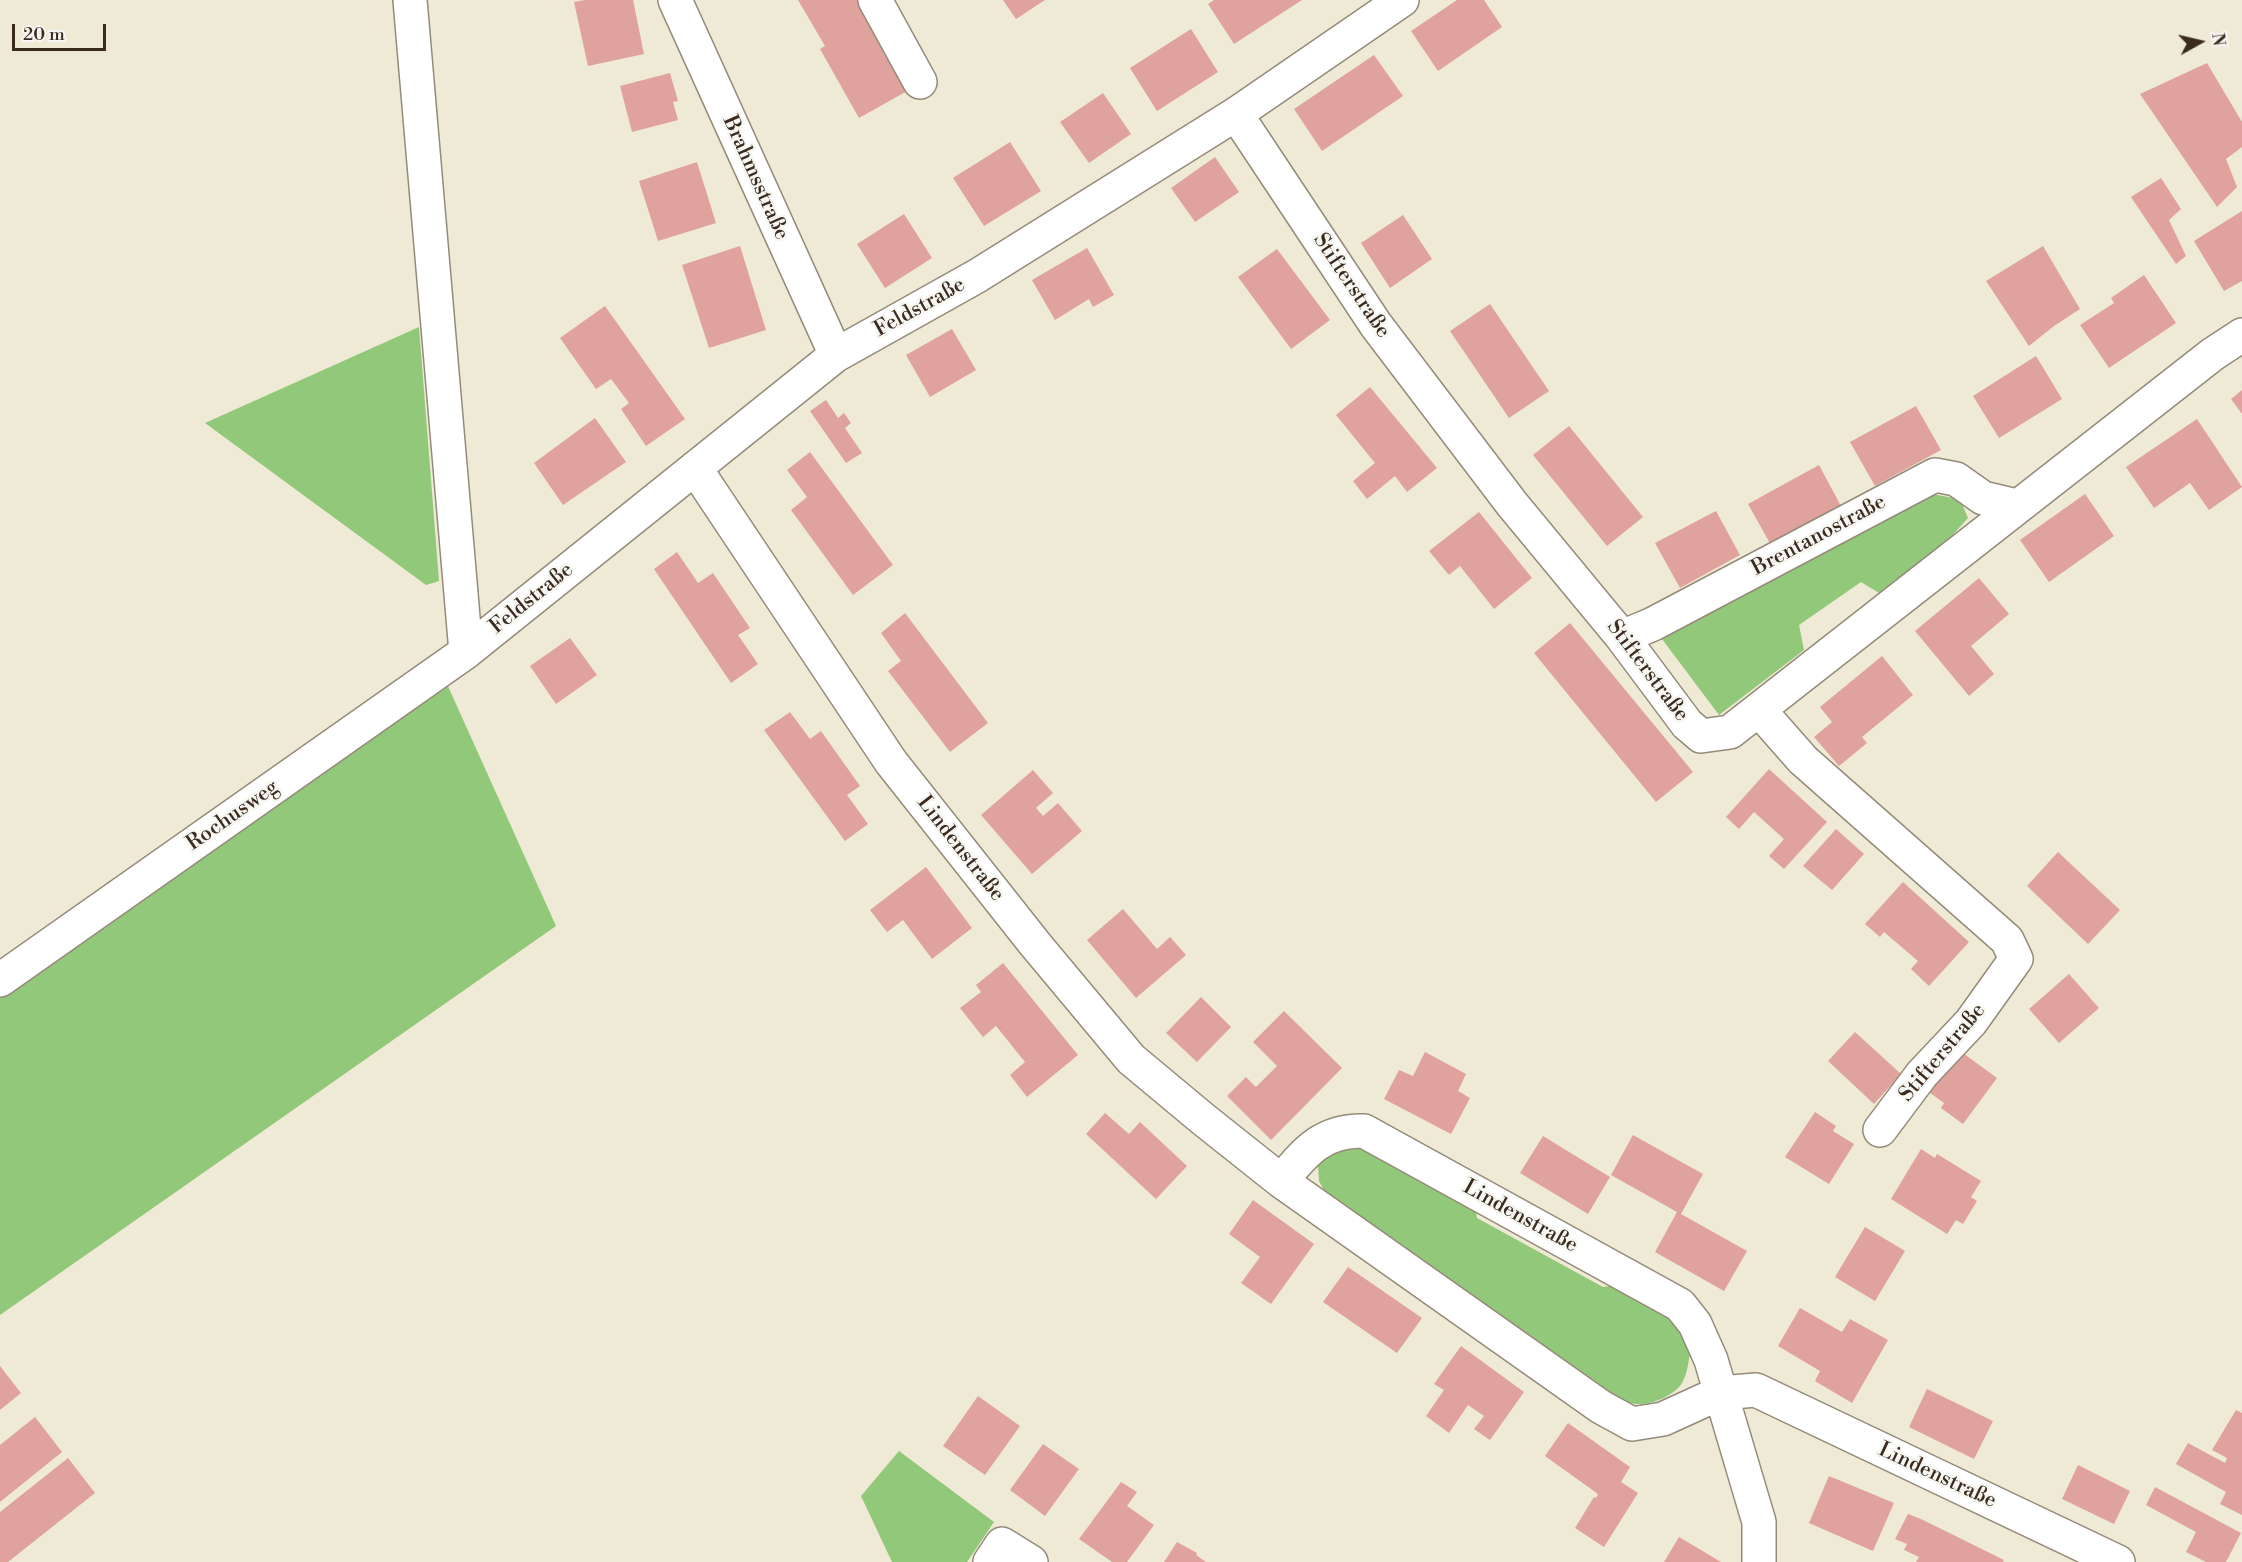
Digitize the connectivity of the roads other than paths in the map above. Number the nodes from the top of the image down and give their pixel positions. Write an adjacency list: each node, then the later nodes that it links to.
1 (410, 0): 12 (street)
2 (874, 0): 5 (street)
3 (1402, 0): 6 (street, Feldstraße)
4 (680, 2): 8 (street, Brahmsstraße)
5 (920, 82)
6 (1236, 114): 8 (street, Feldstraße); 11 (street, Stifterstraße)
7 (2242, 336): 10 (street)
8 (836, 355): 9 (street, Feldstraße)
9 (695, 468): 12 (street, Feldstraße); 16 (street, Lindenstraße)
10 (2017, 506): 11 (street, Brentanostraße); 13 (street)
11 (1622, 637): 13 (street, Stifterstraße)
12 (465, 652): 14 (street, Rochusweg)
13 (1759, 710): 15 (street, Stifterstraße)
14 (0, 980)
15 (1880, 1130)
16 (1281, 1181): 17 (street, Lindenstraße); 17 (street, Lindenstraße)
17 (1720, 1393): 20 (street); 21 (street, Lindenstraße)
18 (990, 1562): 19 (street)
19 (1032, 1562)
20 (1759, 1562)
21 (2118, 1562)

